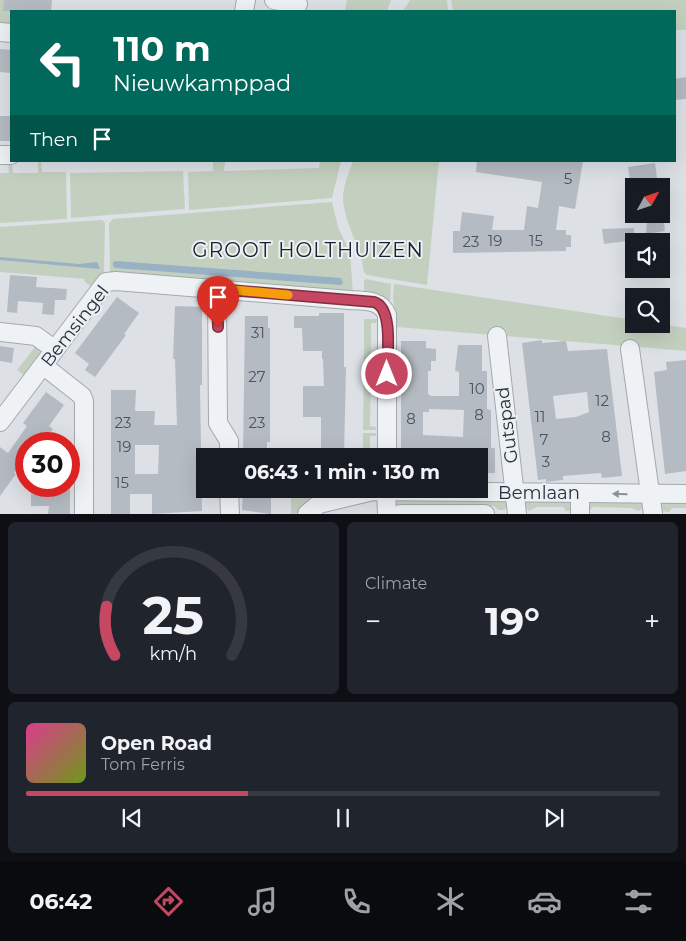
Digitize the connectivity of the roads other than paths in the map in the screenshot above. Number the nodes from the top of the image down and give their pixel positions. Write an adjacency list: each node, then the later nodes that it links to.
1 (274, 0): 2 (street)
2 (298, 4)
3 (217, 289): 6 (street, Bemsingel); 10 (street); 11 (street, Bemsingel)
4 (0, 332): 6 (street)
5 (497, 336): 13 (street, Gutspad)
6 (54, 349): 8 (street, Bemsingel)
7 (630, 349): 15 (street)
8 (44, 366): 9 (street, Bemsingel); 20 (street)
9 (0, 422)
10 (229, 448)
11 (387, 448)
12 (488, 492): 13 (street, Bemlaan)
13 (515, 493): 14 (street, Bemlaan); 26 (street, Gutspad)
14 (580, 493): 15 (street, Bemlaan, one-way to 14); 27 (street)
15 (650, 494): 16 (street, Bemlaan); 28 (street)
16 (686, 494)
17 (229, 498): 21 (street)
18 (344, 498): 22 (street, Bemlaan)
19 (386, 498): 23 (street)
20 (84, 514)
21 (230, 514)
22 (307, 514)
23 (387, 514)
24 (400, 514): 25 (street, Bemlaan)
25 (485, 514)
26 (517, 514)
27 (580, 514)
28 (653, 514)

